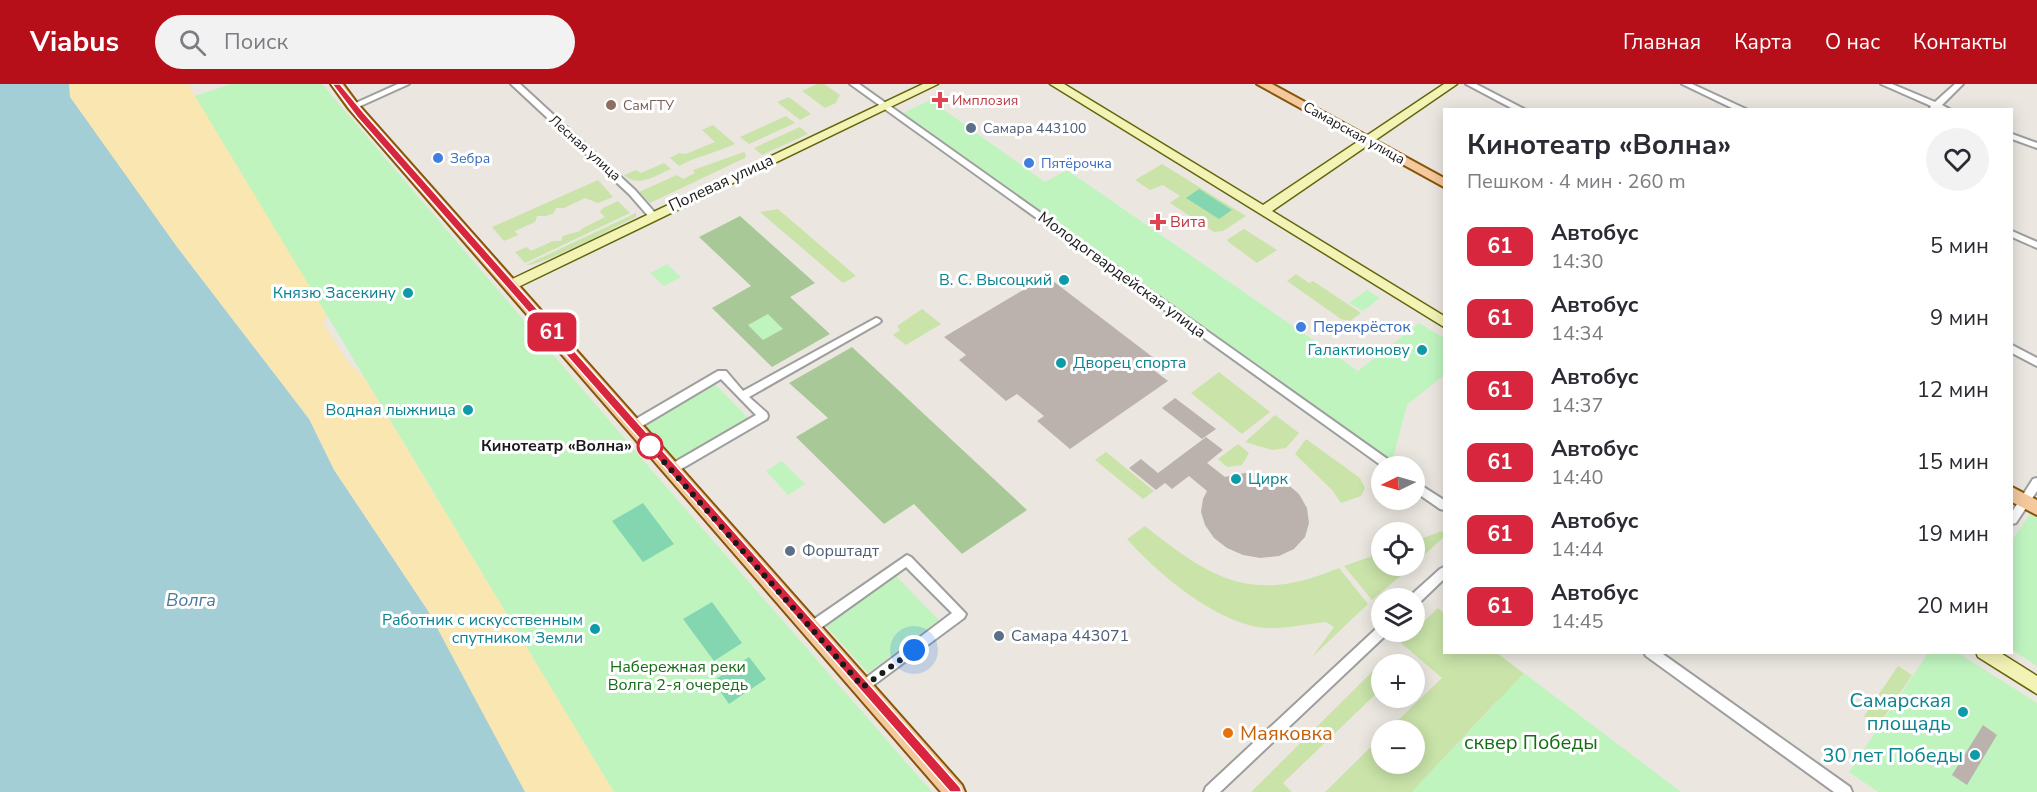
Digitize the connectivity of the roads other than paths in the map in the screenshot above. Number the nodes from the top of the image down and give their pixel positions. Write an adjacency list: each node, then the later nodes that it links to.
1 (337, 84): 14 (main road)
2 (405, 84): 14 (street)
3 (515, 84): 25 (street, Лесная улица)
4 (854, 84): 15 (street, Молодогвардейская улица)
5 (932, 84): 15 (street, Полевая улица)
6 (1056, 84): 24 (street)
7 (1263, 84): 21 (main road, Самарская улица)
8 (1451, 84): 21 (street)
9 (1470, 84): 16 (street)
10 (1675, 84): 17 (street)
11 (1686, 84): 18 (street)
12 (1885, 84): 19 (street)
13 (1959, 84): 19 (street)
14 (353, 105): 30 (main road)
15 (885, 106): 25 (street, Полевая улица); 37 (street, Молодогвардейская улица)
16 (1518, 108)
17 (1728, 108)
18 (1740, 108)
19 (1935, 108)
20 (2013, 136): 22 (street)
21 (1366, 140): 23 (main road, Самарская улица); 24 (street)
22 (2037, 146)
23 (1443, 182)
24 (1263, 211): 32 (street)
25 (653, 216): 30 (street, Полевая улица)
26 (2013, 227): 28 (street)
27 (2013, 234): 29 (street)
28 (2037, 238)
29 (2037, 245)
30 (511, 285): 36 (main road)
31 (876, 321): 35 (street)
32 (1443, 321)
33 (2013, 350): 34 (street)
34 (2037, 362)
35 (742, 396): 36 (street); 38 (street)
36 (633, 426): 38 (main road)
37 (1375, 456)
38 (672, 469): 46 (main road)
39 (2037, 482): 41 (street)
40 (1425, 493): 42 (street)
41 (2025, 501): 43 (street)
42 (1443, 505)
43 (2013, 519)
44 (1443, 573): 45 (street)
45 (1425, 590)
46 (811, 628): 51 (main road); 51 (street)
47 (1371, 641): 53 (street)
48 (1653, 654): 54 (street)
49 (1986, 654): 50 (street)
50 (2037, 686)
51 (863, 687): 52 (main road)
52 (955, 792)
53 (1212, 792)
54 (1845, 792)

